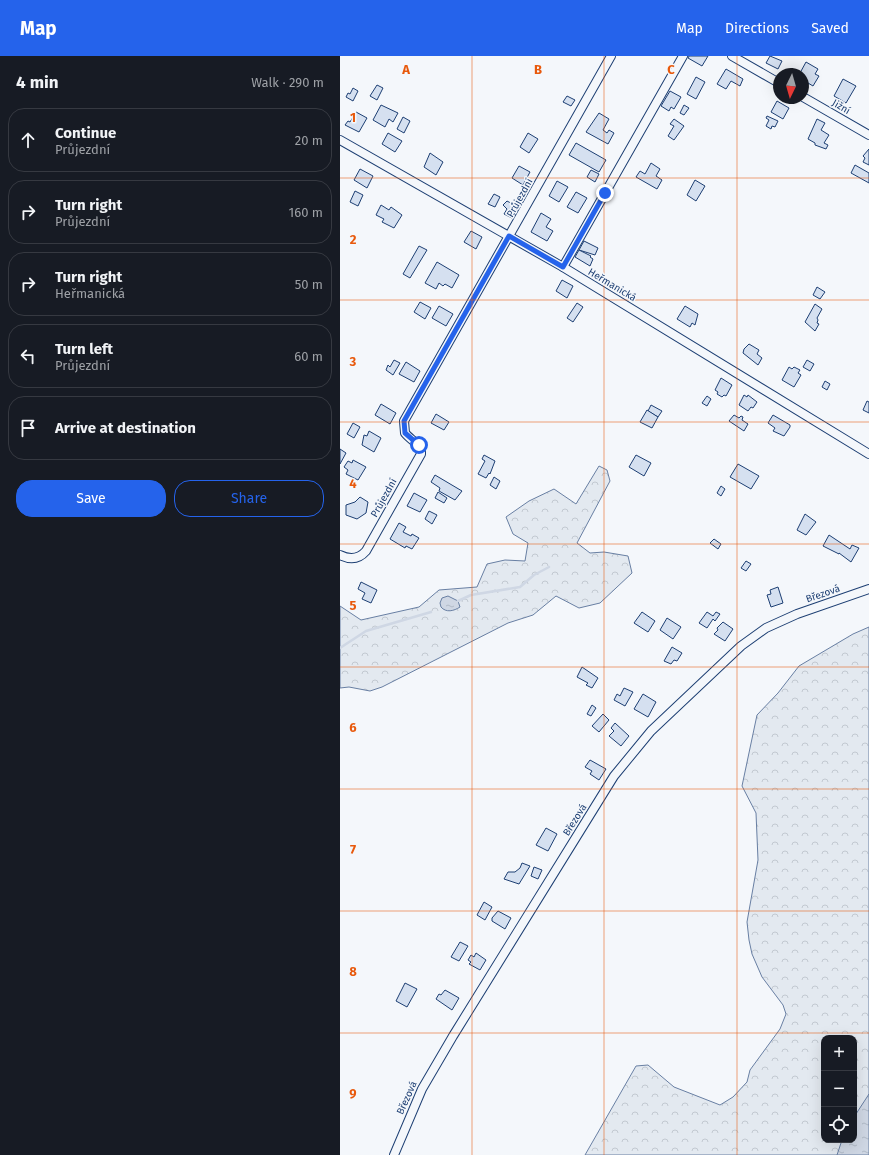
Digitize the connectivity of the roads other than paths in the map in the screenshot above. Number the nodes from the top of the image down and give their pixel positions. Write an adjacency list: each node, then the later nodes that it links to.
1 (611, 56): 8 (street, Průjezdní)
2 (683, 56): 9 (street)
3 (732, 56): 4 (street)
4 (773, 80)
5 (809, 100): 6 (street, Jižní)
6 (869, 135)
7 (340, 140): 8 (street, Heřmanická)
8 (509, 236): 9 (street, Heřmanická); 11 (street, Průjezdní)
9 (563, 267): 10 (street, Heřmanická)
10 (869, 454)
11 (340, 555)
12 (869, 589): 13 (street, Březová)
13 (394, 1155)

